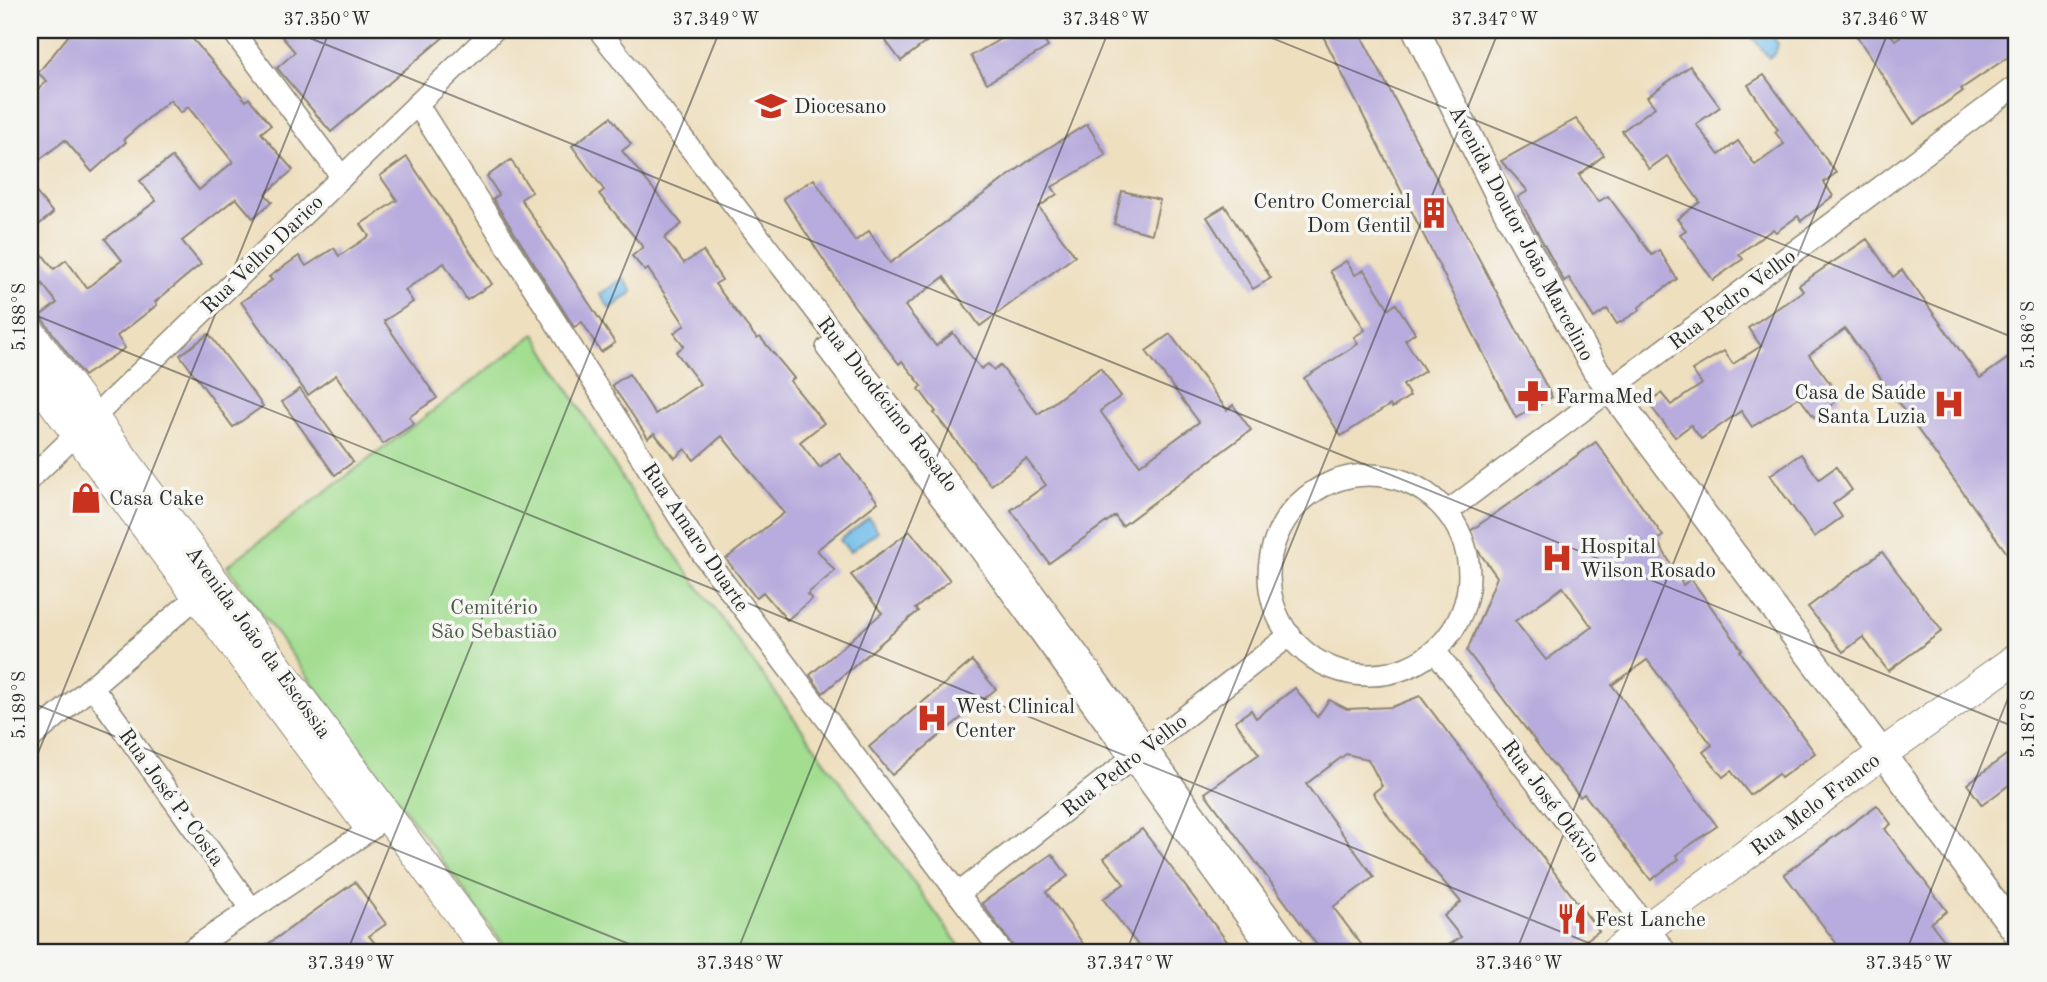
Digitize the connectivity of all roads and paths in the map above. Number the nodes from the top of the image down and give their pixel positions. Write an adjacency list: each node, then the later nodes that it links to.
1 (232, 30): 8 (street)
2 (494, 30): 7 (street, Rua Velho Darico)
3 (582, 30): 21 (street, Rua Duodécimo Rosado)
4 (599, 30): 21 (street, Rua Duodécimo Rosado)
5 (1416, 30): 11 (street, Avenida Doutor João Marcelino)
6 (2017, 86): 11 (street, Rua Pedro Velho)
7 (417, 104): 8 (street, Rua Velho Darico); 24 (street, Rua Amaro Duarte)
8 (342, 177): 12 (street, Rua Velho Darico)
9 (30, 332): 12 (main road, Avenida João da Escóssia)
10 (30, 371): 12 (main road, Avenida João da Escóssia)
11 (1612, 388): 14 (street, Rua Pedro Velho); 22 (street, Avenida Doutor João Marcelino)
12 (84, 426): 13 (street, Rua Velho Darico); 15 (main road, Avenida João da Escóssia); 30 (main road, Avenida João da Escóssia)
13 (30, 479)
14 (1447, 512): 16 (street); 17 (street)
15 (198, 596): 19 (street); 23 (main road, Avenida João da Escóssia)
16 (1290, 635): 17 (street); 21 (street, Rua Pedro Velho)
17 (1435, 650): 26 (street, Rua José Otávio)
18 (2017, 658): 22 (main road, Rua Melo Franco)
19 (92, 686): 20 (street); 25 (street, Rua José P. Costa)
20 (30, 739)
21 (1139, 753): 24 (street, Rua Pedro Velho); 32 (street, Rua Duodécimo Rosado); 33 (street, Rua Duodécimo Rosado)
22 (1884, 753): 26 (main road, Rua Melo Franco); 27 (street, Avenida Doutor João Marcelino)
23 (371, 829): 25 (street); 29 (main road, Avenida João da Escóssia)
24 (958, 894): 31 (street, Rua Amaro Duarte)
25 (251, 908): 28 (street)
26 (1648, 928): 34 (main road, Rua Melo Franco); 35 (street, Rua José Otávio)
27 (2017, 933)
28 (188, 952)
29 (463, 952)
30 (488, 952)
31 (1002, 952)
32 (1272, 952)
33 (1295, 952)
34 (1615, 952)
35 (1667, 952)

